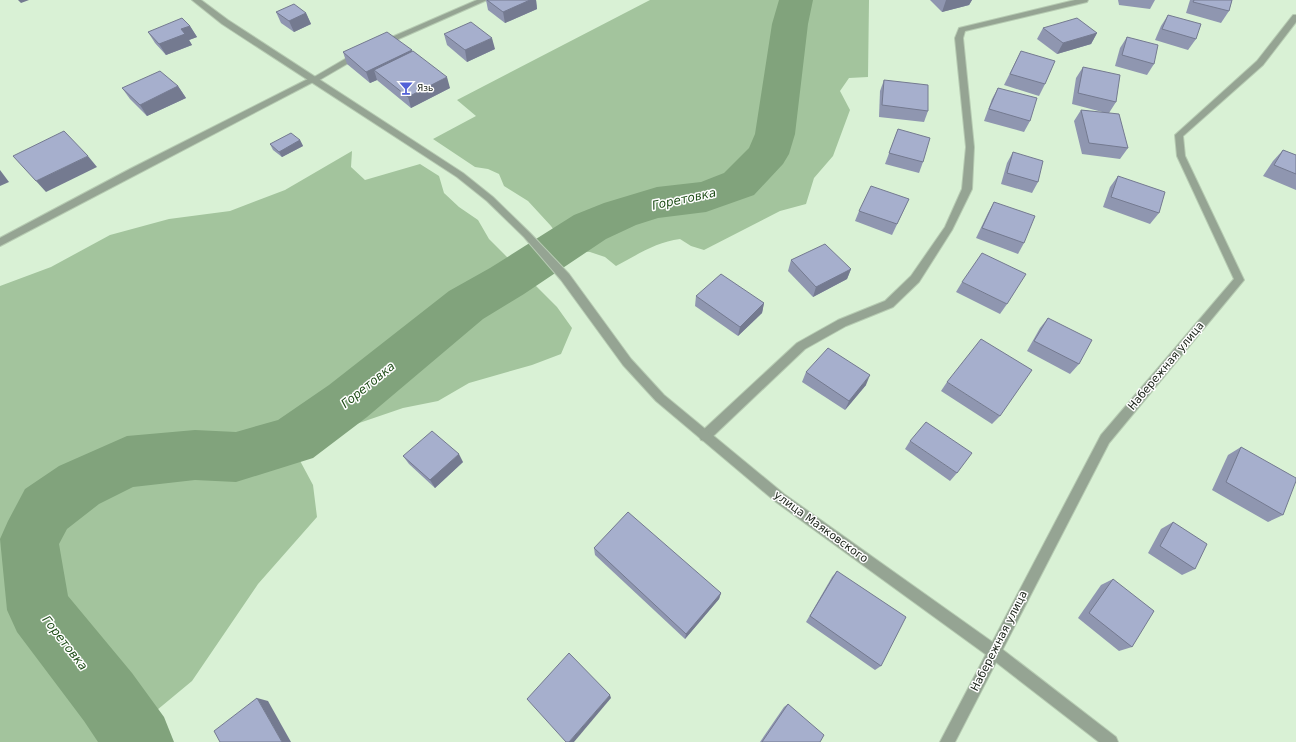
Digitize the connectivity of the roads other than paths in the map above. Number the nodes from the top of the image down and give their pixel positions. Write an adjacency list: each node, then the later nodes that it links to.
1 (196, 0): 6 (street, улица Маяковского)
2 (483, 0): 6 (street)
3 (1084, 0): 8 (street)
4 (1296, 18): 5 (street, Набережная улица)
5 (1292, 29): 9 (street, Набережная улица)
6 (313, 80): 7 (street); 8 (street, улица Маяковского)
7 (0, 242)
8 (705, 436): 9 (street, улица Маяковского)
9 (993, 651): 10 (street, Набережная улица); 11 (street, улица Маяковского)
10 (947, 742)
11 (1111, 742)

